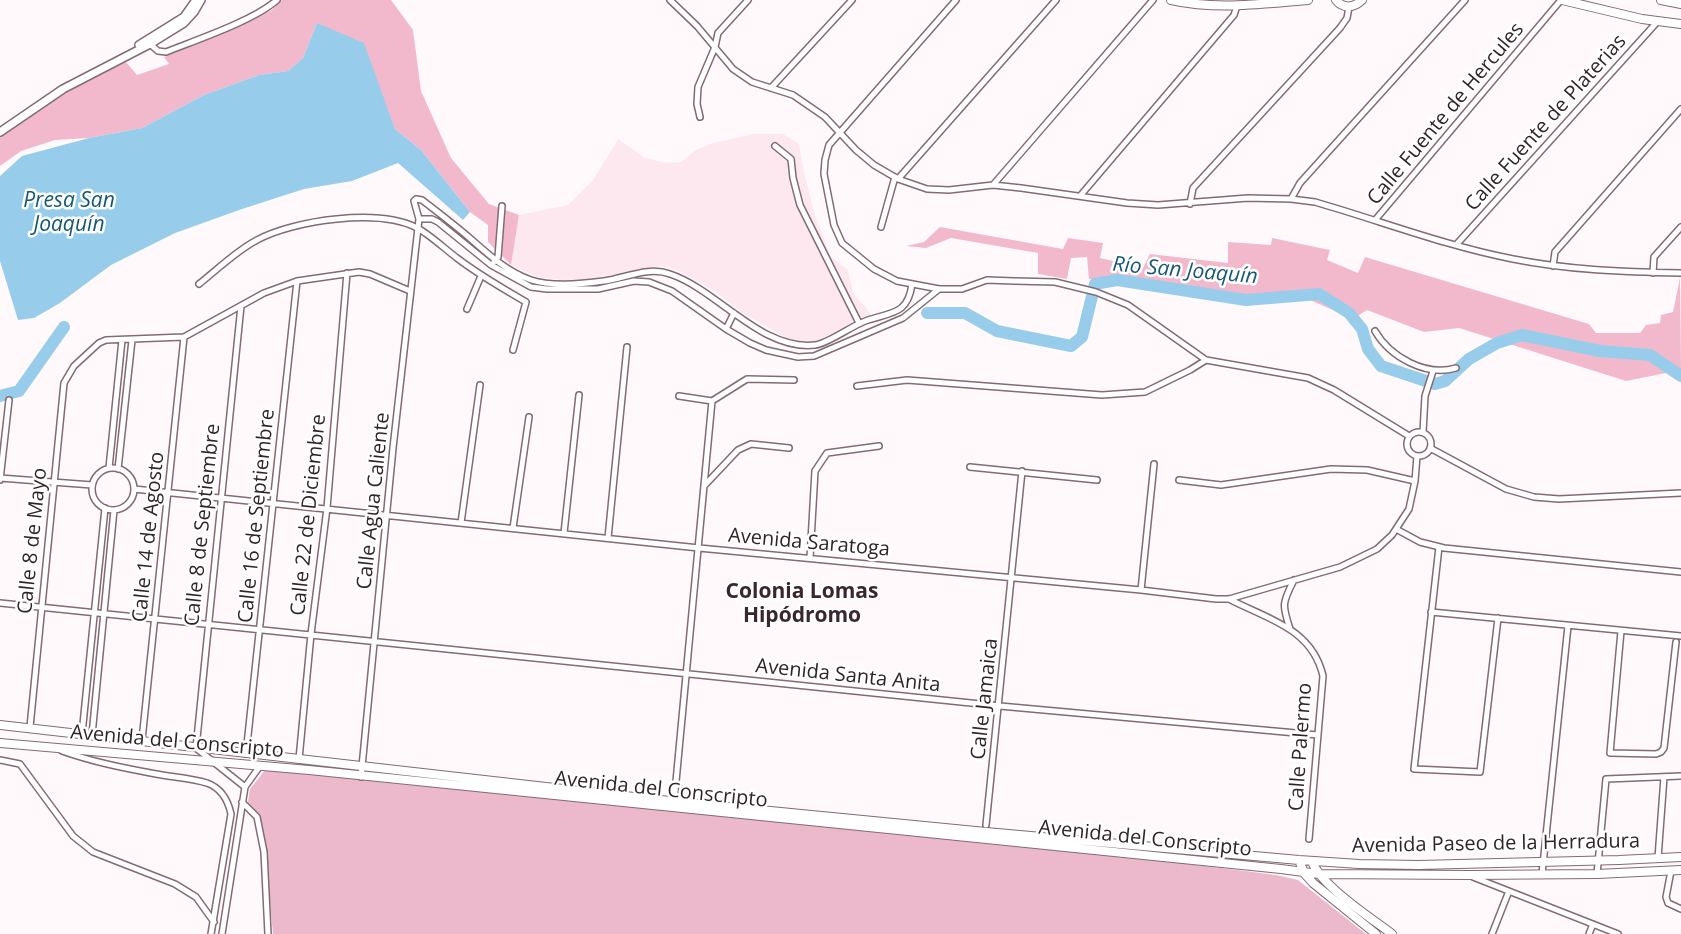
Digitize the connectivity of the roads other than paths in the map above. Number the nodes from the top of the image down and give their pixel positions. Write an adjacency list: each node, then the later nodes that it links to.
1 (196, 0): 25 (street)
2 (201, 0): 23 (street)
3 (277, 0): 23 (street)
4 (669, 0): 24 (street)
5 (748, 0): 24 (street)
6 (852, 0): 26 (street)
7 (956, 0): 30 (street)
8 (1056, 0): 32 (street)
9 (1153, 0): 33 (street)
10 (1171, 0): 19 (main road)
11 (1308, 0): 19 (main road)
12 (1335, 0): 20 (main road)
13 (1362, 0): 14 (main road); 20 (main road)
14 (1369, 0)
15 (1465, 0): 35 (street)
16 (1562, 0): 21 (main road); 39 (street, Calle Fuente de Hercules)
17 (1660, 0): 18 (main road)
18 (1681, 4)
19 (1237, 6): 34 (street)
20 (1349, 6): 36 (street)
21 (1658, 21): 22 (main road); 43 (street, Calle Fuente de Platerias)
22 (1681, 24)
23 (150, 44): 25 (street)
24 (715, 47): 26 (street); 28 (street)
25 (62, 88): 29 (street)
26 (771, 88): 30 (street)
27 (1681, 109): 45 (street)
28 (700, 117)
29 (0, 130)
30 (839, 132): 32 (street); 52 (street)
31 (775, 146): 58 (street)
32 (897, 178): 33 (street); 40 (street)
33 (993, 185): 34 (street)
34 (1080, 196): 36 (street)
35 (1291, 199): 36 (street); 39 (street)
36 (1191, 204)
37 (502, 207): 44 (street)
38 (419, 219): 42 (street, Calle Agua Caliente); 44 (street); 44 (street, Calle Agua Caliente)
39 (1376, 219): 43 (street)
40 (881, 227)
41 (1681, 227): 47 (street)
42 (417, 228): 49 (street); 51 (street); 54 (street, Calle Agua Caliente)
43 (1456, 245): 45 (street)
44 (492, 263): 57 (street); 59 (street)
45 (1553, 266): 47 (street)
46 (347, 273): 50 (street); 54 (street); 105 (street, Calle 22 de Diciembre)
47 (1653, 273): 48 (street)
48 (1681, 273)
49 (481, 276): 56 (street); 67 (street)
50 (297, 281): 55 (street); 103 (street, Calle 16 de Septiembre)
51 (199, 284)
52 (912, 284): 53 (street); 58 (street)
53 (939, 289): 65 (street); 68 (street)
54 (410, 291): 107 (street, Calle Agua Caliente)
55 (241, 306): 62 (street); 102 (street, Calle 8 de Septiembre)
56 (467, 309)
57 (734, 313): 59 (street); 60 (street)
58 (859, 323): 60 (street)
59 (726, 329): 65 (street)
60 (845, 330): 65 (street)
61 (1375, 331): 70 (street)
62 (184, 337): 64 (street); 100 (street, Calle 14 de Agosto)
63 (122, 340): 64 (street); 89 (street); 96 (street, Calle 8 de Mayo)
64 (132, 340): 90 (street)
65 (850, 342)
66 (627, 347): 112 (street)
67 (513, 350)
68 (1206, 360): 73 (street); 80 (street)
69 (1456, 368): 70 (street)
70 (1433, 371): 79 (street)
71 (794, 380): 77 (street)
72 (480, 385): 108 (street)
73 (857, 386)
74 (579, 395): 111 (street)
75 (679, 396): 77 (street)
76 (9, 400): 85 (street)
77 (712, 400): 98 (street)
78 (529, 417): 109 (street)
79 (1423, 432): 80 (street); 84 (street)
80 (1409, 435): 86 (street)
81 (0, 441): 85 (street)
82 (879, 446): 115 (street)
83 (789, 448): 98 (street)
84 (1430, 448): 86 (street); 101 (street)
85 (4, 451): 92 (street)
86 (1417, 456): 95 (street)
87 (1154, 464): 119 (street)
88 (970, 467): 91 (street)
89 (109, 468): 90 (street); 97 (street)
90 (118, 469): 99 (street)
91 (1022, 471): 93 (street); 117 (street, Calle Jamaica)
92 (0, 479): 96 (street)
93 (1097, 480)
94 (1179, 480): 95 (street)
95 (1414, 481): 110 (street)
96 (54, 482): 97 (street); 122 (street, Calle 8 de Mayo)
97 (92, 485): 104 (street)
98 (704, 486): 114 (street)
99 (134, 489): 100 (street, Avenida Saratoga); 106 (street)
100 (168, 493): 102 (street, Avenida Saratoga); 126 (street, Calle 14 de Agosto)
101 (1681, 494)
102 (221, 499): 103 (street, Avenida Saratoga); 128 (street, Calle 8 de Septiembre)
103 (274, 504): 105 (street, Avenida Saratoga); 130 (street, Calle 16 de Septiembre)
104 (105, 508): 106 (street); 124 (street)
105 (327, 508): 107 (street, Avenida Saratoga); 133 (street, Calle 22 de Diciembre)
106 (114, 510): 125 (street)
107 (387, 515): 108 (street, Avenida Saratoga); 135 (street, Calle Agua Caliente)
108 (461, 523): 109 (street, Avenida Saratoga)
109 (513, 528): 111 (street, Avenida Saratoga)
110 (1396, 529): 113 (street); 118 (street)
111 (564, 533): 112 (street, Avenida Saratoga)
112 (608, 538): 114 (street, Avenida Saratoga)
113 (1439, 547): 116 (street); 123 (street)
114 (699, 548): 115 (street, Avenida Saratoga); 137 (street)
115 (810, 558): 117 (street, Avenida Saratoga)
116 (1681, 572)
117 (1012, 577): 119 (street, Avenida Saratoga); 138 (street, Calle Jamaica)
118 (1294, 580): 120 (street); 131 (street)
119 (1141, 590): 120 (street, Avenida Saratoga)
120 (1229, 599): 131 (street, Calle Palermo)
121 (0, 603): 122 (street, Avenida Santa Anita)
122 (41, 608): 124 (street, Avenida Santa Anita); 140 (street, Calle 8 de Mayo)
123 (1431, 612): 127 (street); 127 (street)
124 (95, 613): 125 (street, Avenida Santa Anita); 142 (street)
125 (103, 613): 126 (street, Avenida Santa Anita); 143 (street)
126 (156, 618): 128 (street, Avenida Santa Anita); 145 (street, Calle 14 de Agosto)
127 (1498, 618): 129 (street)
128 (207, 624): 130 (street, Avenida Santa Anita); 148 (street, Calle 8 de Septiembre)
129 (1568, 626): 132 (street); 168 (street)
130 (260, 629): 133 (street, Avenida Santa Anita); 149 (street, Calle 16 de Septiembre)
131 (1290, 629): 144 (street, Calle Palermo)
132 (1621, 631): 134 (street); 136 (street)
133 (311, 634): 135 (street, Avenida Santa Anita); 150 (street, Calle 22 de Diciembre)
134 (1681, 636)
135 (376, 642): 137 (street, Avenida Santa Anita); 154 (street, Calle Agua Caliente)
136 (1676, 642)
137 (687, 674): 138 (street, Avenida Santa Anita); 159 (street)
138 (1000, 706): 144 (street, Avenida Santa Anita); 161 (street, Calle Jamaica)
139 (0, 725): 140 (main road, Avenida del Conscripto)
140 (30, 727): 141 (main road, Avenida del Conscripto)
141 (56, 731): 142 (main road, Avenida del Conscripto); 147 (main road)
142 (82, 735): 143 (main road, Avenida del Conscripto)
143 (92, 735): 145 (main road, Avenida del Conscripto)
144 (1318, 735): 162 (street, Calle Palermo)
145 (142, 740): 148 (main road, Avenida del Conscripto)
146 (0, 744): 147 (main road, Avenida del Conscripto)
147 (55, 748): 152 (main road, Avenida del Conscripto); 178 (street)
148 (196, 748): 149 (main road, Avenida del Conscripto); 152 (street)
149 (246, 754): 150 (main road, Avenida del Conscripto)
150 (300, 759): 154 (main road, Avenida del Conscripto)
151 (0, 760): 178 (street)
152 (216, 763): 153 (main road, Avenida del Conscripto); 158 (street)
153 (260, 766): 156 (main road, Avenida del Conscripto); 158 (street)
154 (363, 766): 156 (street, Calle Agua Caliente); 165 (main road, Avenida del Conscripto)
155 (1681, 776): 157 (street)
156 (362, 777): 171 (main road, Avenida del Conscripto)
157 (1664, 777): 164 (street); 167 (street)
158 (244, 787): 160 (street)
159 (675, 792)
160 (242, 802): 181 (street); 182 (street)
161 (986, 825)
162 (1309, 839)
163 (1681, 856): 164 (main road, Avenida Paseo de la Herradura)
164 (1658, 858): 167 (main road, Avenida Paseo de la Herradura)
165 (1299, 860): 166 (main road, Avenida del Conscripto); 171 (main road)
166 (1312, 861): 168 (main road, Avenida Paseo de la Herradura); 172 (main road)
167 (1598, 861): 168 (main road, Avenida Paseo de la Herradura); 174 (street)
168 (1543, 862): 173 (street)
169 (1681, 870): 170 (main road, Avenida Paseo de la Herradura)
170 (1671, 871): 174 (main road, Avenida Paseo de la Herradura); 177 (street)
171 (1304, 873): 172 (main road, Avenida del Conscripto); 183 (main road)
172 (1318, 874): 175 (main road, Avenida Paseo de la Herradura); 184 (main road)
173 (1542, 874): 174 (main road, Avenida Paseo de la Herradura); 175 (main road, Avenida Paseo de la Herradura)
174 (1597, 874)
175 (1468, 875): 176 (street)
176 (1509, 891): 179 (street); 185 (street)
177 (1681, 909)
178 (213, 922): 180 (street)
179 (1593, 924): 186 (street); 187 (street)
180 (212, 934)
181 (222, 934)
182 (268, 934)
183 (1376, 934)
184 (1392, 934)
185 (1492, 934)
186 (1589, 934)
187 (1618, 934)

